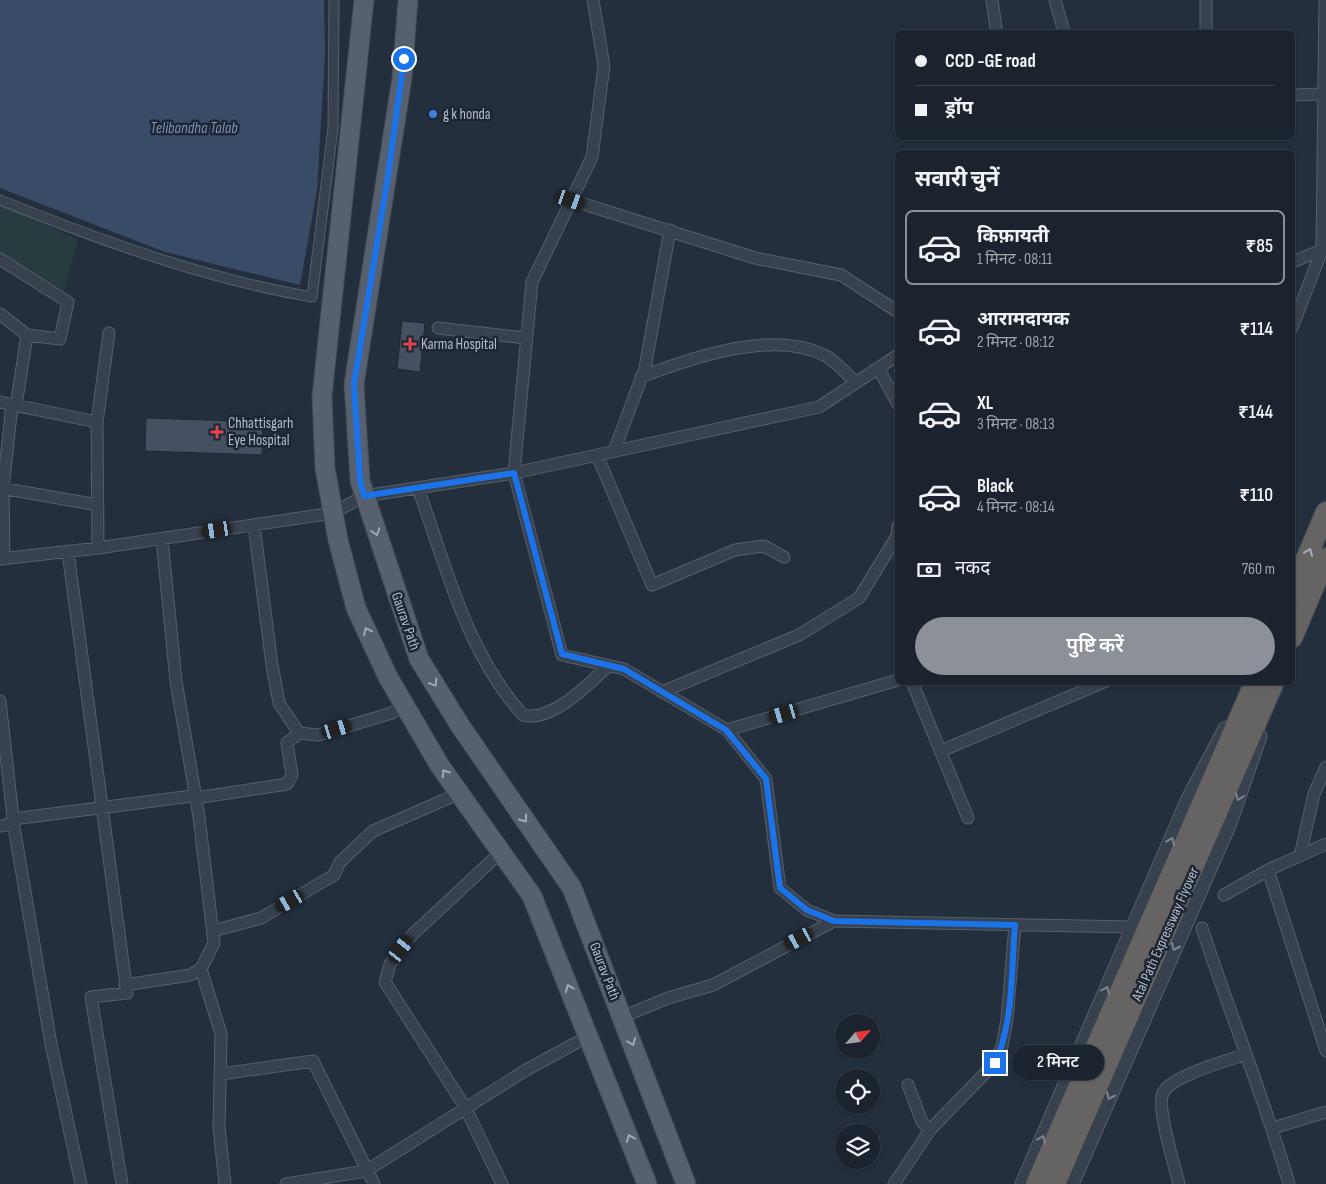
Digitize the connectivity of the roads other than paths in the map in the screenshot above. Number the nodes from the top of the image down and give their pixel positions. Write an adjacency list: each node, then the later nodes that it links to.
1 (334, 0): 14 (street)
2 (364, 0): 42 (main road)
3 (408, 0): 39 (main road, Gaurav Path)
4 (593, 0): 15 (street)
5 (992, 0): 9 (street)
6 (1055, 0): 10 (street)
7 (1206, 0): 11 (street)
8 (1325, 0): 12 (street)
9 (996, 28)
10 (1063, 30)
11 (1206, 30)
12 (1324, 94): 13 (street); 17 (street)
13 (1295, 95)
14 (0, 200)
15 (571, 200): 16 (street); 26 (street)
16 (670, 230): 20 (street); 29 (street)
17 (1322, 250): 19 (street); 22 (street)
18 (0, 259): 25 (street)
19 (1295, 261)
20 (895, 310)
21 (0, 314): 25 (street)
22 (1295, 320)
23 (438, 328): 26 (street)
24 (109, 333): 33 (street)
25 (27, 335): 32 (street)
26 (526, 338): 36 (street)
27 (895, 357): 28 (street)
28 (878, 368): 30 (street); 31 (street)
29 (642, 377): 30 (street); 34 (street)
30 (856, 382): 34 (street)
31 (895, 399)
32 (9, 404): 33 (street); 37 (street)
33 (97, 422): 40 (street)
34 (614, 451): 35 (street)
35 (597, 455): 36 (street); 48 (street)
36 (514, 473): 38 (street); 53 (street)
37 (2, 488): 40 (street); 50 (street)
38 (418, 488): 39 (street); 53 (street)
39 (364, 496): 42 (street); 86 (main road, Gaurav Path, one-way to 86)
40 (98, 505): 46 (street)
41 (1326, 512): 51 (highway, one-way to 41)
42 (333, 513): 43 (street); 62 (main road, one-way to 42)
43 (254, 525): 44 (street); 64 (street)
44 (162, 539): 46 (street); 69 (street)
45 (895, 539): 60 (street)
46 (98, 548): 47 (street)
47 (68, 552): 50 (street); 70 (street)
48 (784, 557)
49 (1326, 558): 52 (highway)
50 (2, 559)
51 (1295, 585)
52 (1295, 631)
53 (608, 666): 60 (street)
54 (895, 681): 63 (street)
55 (913, 685): 65 (street)
56 (1097, 685): 65 (street)
57 (1263, 685): 66 (highway)
58 (1263, 685): 81 (street, one-way to 58)
59 (1264, 685): 109 (street, one-way to 109)
60 (662, 692): 63 (street)
61 (0, 701): 72 (street)
62 (404, 704): 64 (street); 68 (main road, one-way to 62)
63 (726, 730): 79 (street)
64 (299, 733): 69 (street)
65 (941, 751): 71 (street)
66 (1232, 759): 107 (highway, Atal Path Expressway Flyover); 108 (highway, Atal Path Expressway Flyover)
67 (1326, 767): 76 (street)
68 (460, 793): 75 (main road); 83 (street)
69 (196, 798): 70 (street); 83 (street)
70 (102, 808): 72 (street); 85 (street)
71 (968, 818)
72 (13, 819): 73 (street); 97 (street)
73 (0, 826)
74 (1326, 844): 76 (street)
75 (502, 852): 87 (main road, one-way to 75); 92 (street)
76 (1300, 856): 77 (street)
77 (1268, 870): 78 (street); 88 (street)
78 (1224, 895)
79 (834, 921): 80 (street); 86 (street)
80 (1015, 925): 81 (street); 95 (street)
81 (1134, 927): 106 (street, one-way to 81)
82 (1202, 928): 89 (street)
83 (213, 931): 84 (street)
84 (201, 969): 85 (street); 90 (street)
85 (125, 985): 98 (street)
86 (622, 1017): 104 (main road, Gaurav Path, one-way to 104)
87 (589, 1036): 92 (street); 103 (main road, one-way to 87)
88 (1326, 1051)
89 (1246, 1054): 94 (street); 110 (street)
90 (221, 1074): 96 (street); 99 (street)
91 (908, 1085): 95 (street)
92 (465, 1107): 96 (street); 102 (street)
93 (1326, 1112): 94 (street)
94 (1273, 1128): 111 (street)
95 (930, 1130): 105 (street)
96 (366, 1171): 100 (street); 101 (street)
97 (81, 1184)
98 (122, 1184)
99 (226, 1184)
100 (286, 1184)
101 (374, 1184)
102 (502, 1184)
103 (647, 1184)
104 (686, 1184)
105 (894, 1184)
106 (1023, 1184)
107 (1036, 1184)
108 (1055, 1184)
109 (1071, 1184)
110 (1179, 1184)
111 (1289, 1184)

